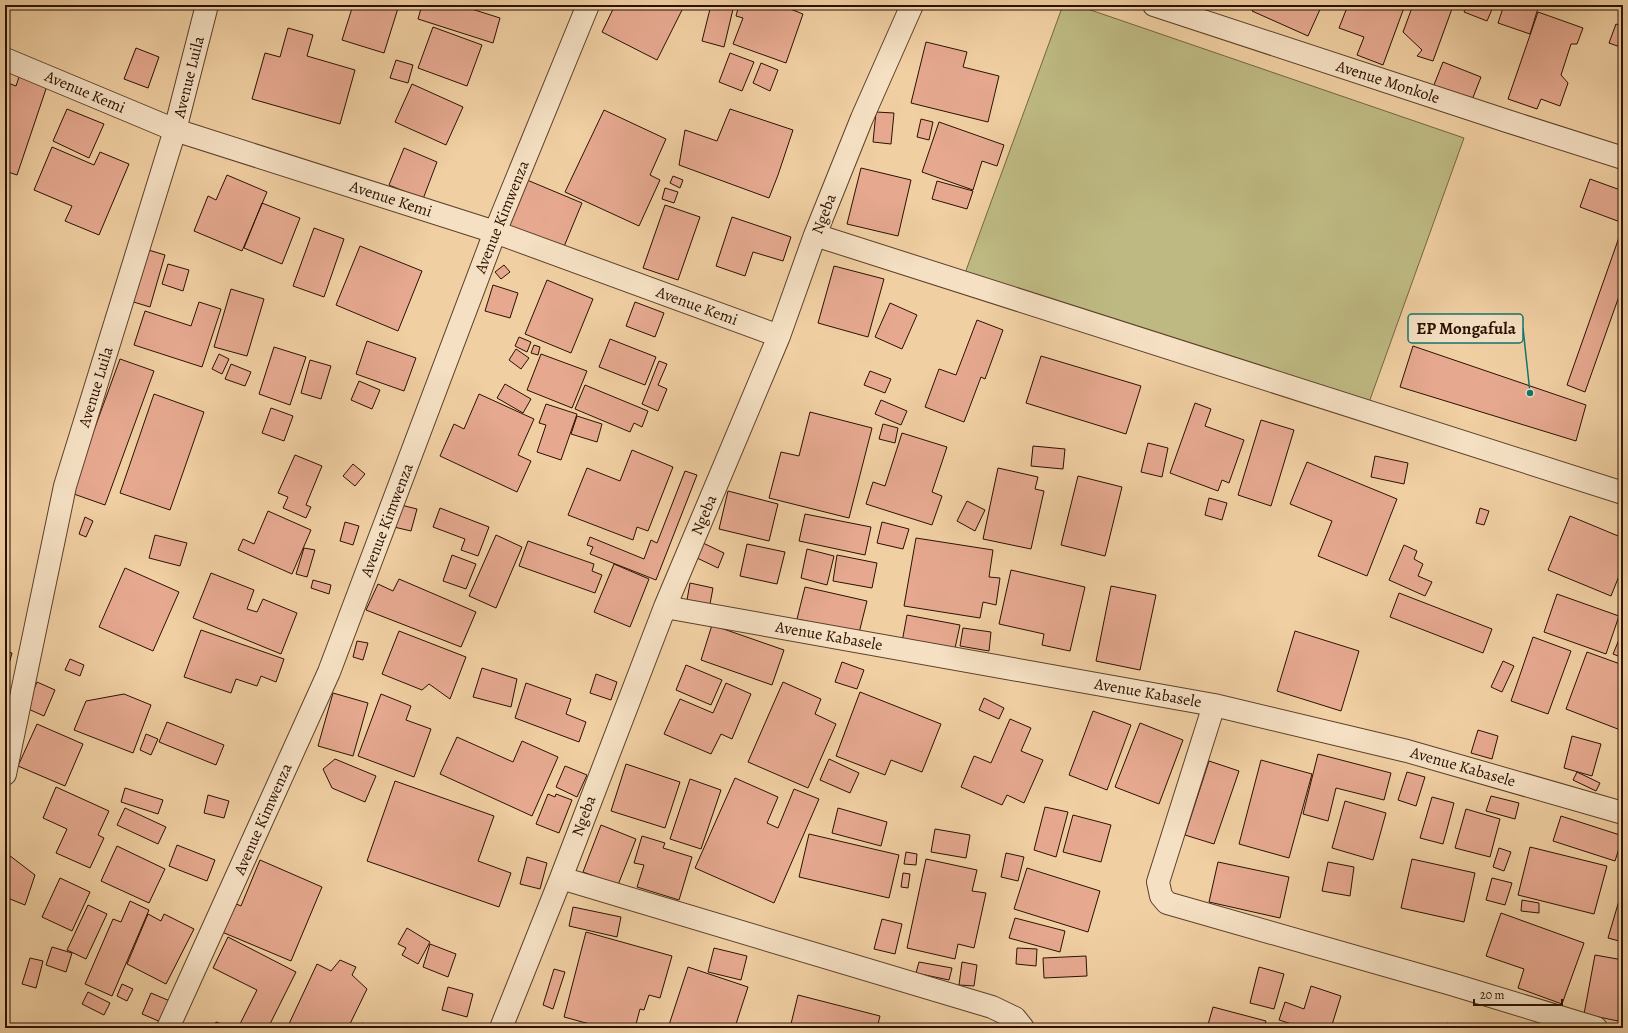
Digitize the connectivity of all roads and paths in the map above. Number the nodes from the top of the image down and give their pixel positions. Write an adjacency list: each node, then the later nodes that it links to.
1 (207, 5): 6 (street, Avenue Luila)
2 (588, 5): 8 (street, Avenue Kimwenza)
3 (912, 5): 9 (street, Ngeba)
4 (1154, 5): 7 (street, Avenue Monkole)
5 (5, 59): 6 (street, Avenue Kemi)
6 (175, 130): 8 (street, Avenue Kemi); 14 (street, Avenue Luila)
7 (1623, 158)
8 (496, 232): 10 (street, Avenue Kemi); 17 (street, Avenue Kimwenza)
9 (815, 235): 10 (street, Ngeba); 11 (street)
10 (779, 336): 12 (street, Ngeba)
11 (1623, 493)
12 (665, 607): 13 (street, Avenue Kabasele); 16 (street, Ngeba)
13 (1214, 705): 15 (street, Avenue Kabasele); 20 (street)
14 (5, 774)
15 (1623, 813)
16 (561, 878): 18 (street, Ngeba); 19 (street)
17 (168, 1028)
18 (501, 1028)
19 (1023, 1028)
20 (1596, 1028)

